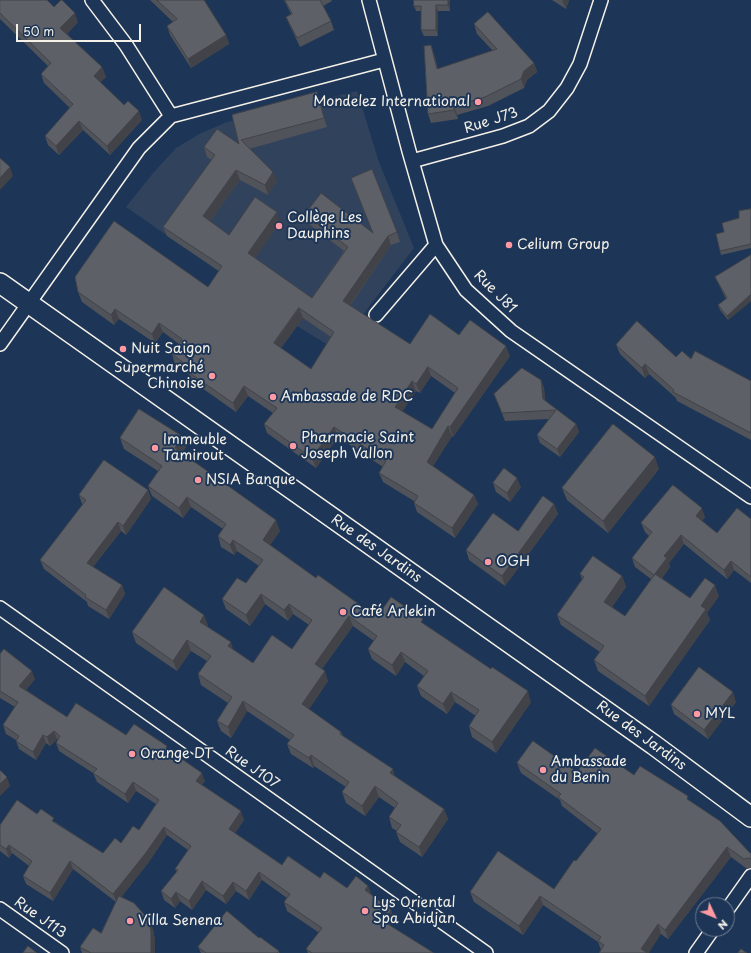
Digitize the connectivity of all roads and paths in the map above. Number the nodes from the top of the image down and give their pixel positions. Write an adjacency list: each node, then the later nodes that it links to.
1 (92, 0): 5 (street)
2 (369, 0): 4 (street, Rue J81)
3 (601, 0): 6 (street, Rue J73)
4 (384, 60): 5 (street); 6 (street, Rue J81)
5 (171, 116): 9 (street)
6 (412, 161): 7 (street, Rue J81)
7 (436, 245): 10 (street); 12 (street, Rue J81)
8 (0, 283): 9 (main road, Rue des Jardins)
9 (28, 304): 11 (street); 14 (main road, Rue des Jardins)
10 (376, 315)
11 (0, 344)
12 (751, 497)
13 (0, 608): 20 (street, Rue J107)
14 (751, 817)
15 (751, 876): 16 (street)
16 (735, 899)
17 (0, 909): 19 (street, Rue J113)
18 (708, 937): 21 (street)
19 (62, 953)
20 (486, 953)
21 (696, 953)

